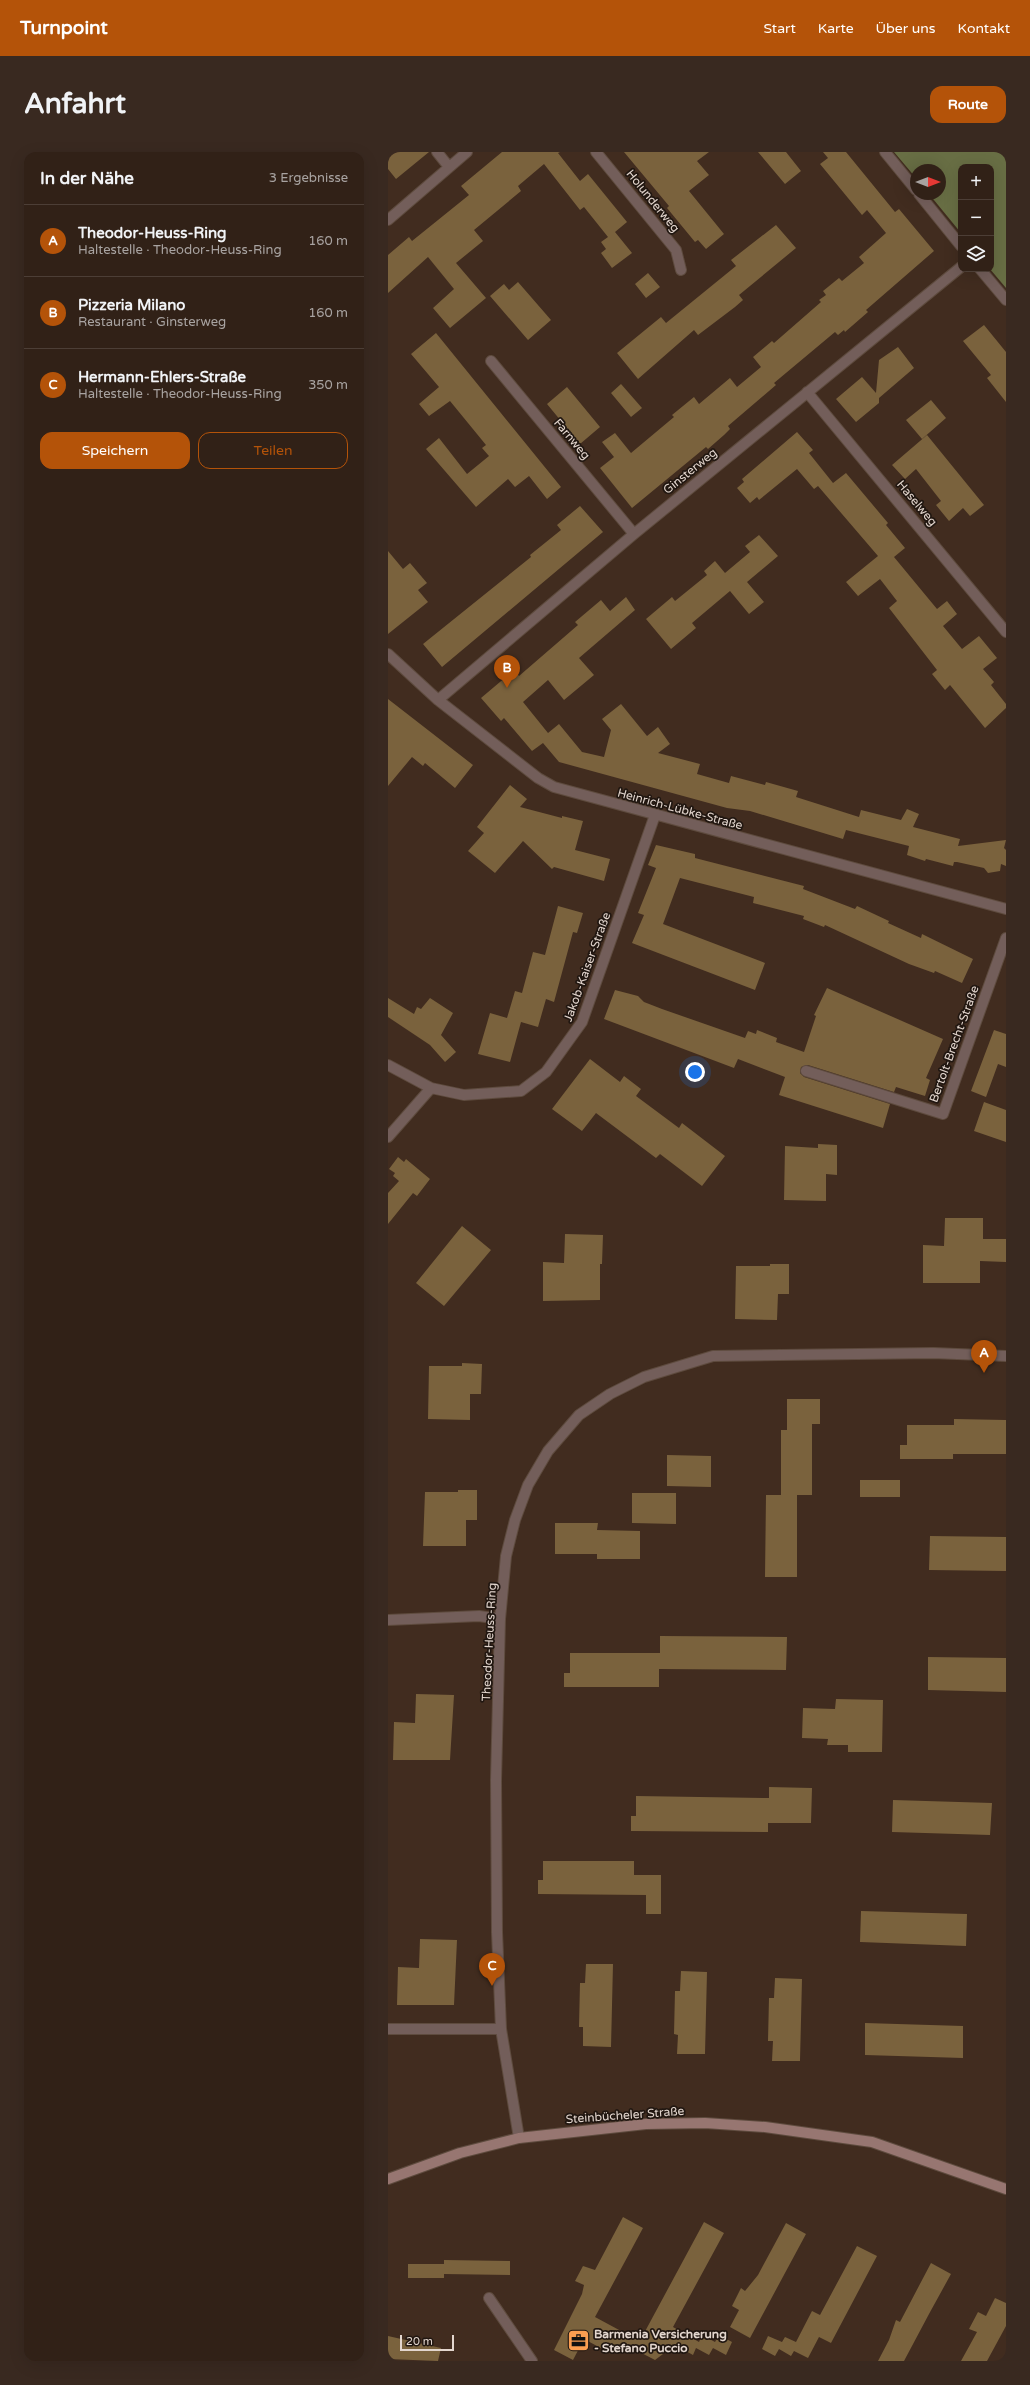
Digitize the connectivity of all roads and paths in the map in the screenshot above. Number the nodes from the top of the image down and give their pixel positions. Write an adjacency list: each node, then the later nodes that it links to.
1 (437, 152): 5 (street)
2 (467, 152): 5 (street)
3 (596, 152): 11 (street, Holunderweg)
4 (885, 152): 6 (street)
5 (449, 167): 8 (street)
6 (910, 183)
7 (924, 200): 9 (street)
8 (388, 220)
9 (958, 242)
10 (958, 269): 15 (street, Ginsterweg)
11 (681, 270)
12 (983, 272): 13 (street)
13 (1006, 300)
14 (491, 361): 16 (street, Farnweg)
15 (807, 392): 16 (street, Ginsterweg); 17 (street, Haselweg)
16 (634, 534): 19 (street, Ginsterweg)
17 (1006, 632)
18 (388, 654): 19 (street, Heinrich-Lübke-Straße)
19 (438, 700): 20 (street, Heinrich-Lübke-Straße)
20 (655, 815): 21 (street, Heinrich-Lübke-Straße); 25 (street, Jakob-Kaiser-Straße)
21 (1006, 909)
22 (1006, 938): 24 (street, Bertolt-Brecht-Straße)
23 (388, 1065): 25 (street, Jakob-Kaiser-Straße)
24 (806, 1072)
25 (431, 1088): 26 (street)
26 (388, 1137)
27 (1006, 1356): 28 (street, Theodor-Heuss-Ring)
28 (500, 1619): 29 (street); 31 (street, Theodor-Heuss-Ring)
29 (388, 1620)
30 (388, 2029): 31 (street)
31 (501, 2029): 32 (street, Theodor-Heuss-Ring)
32 (519, 2138): 33 (main road, Steinbücheler Straße); 34 (main road, Steinbücheler Straße)
33 (388, 2179)
34 (1006, 2189)
35 (489, 2298): 36 (street)
36 (532, 2361)

